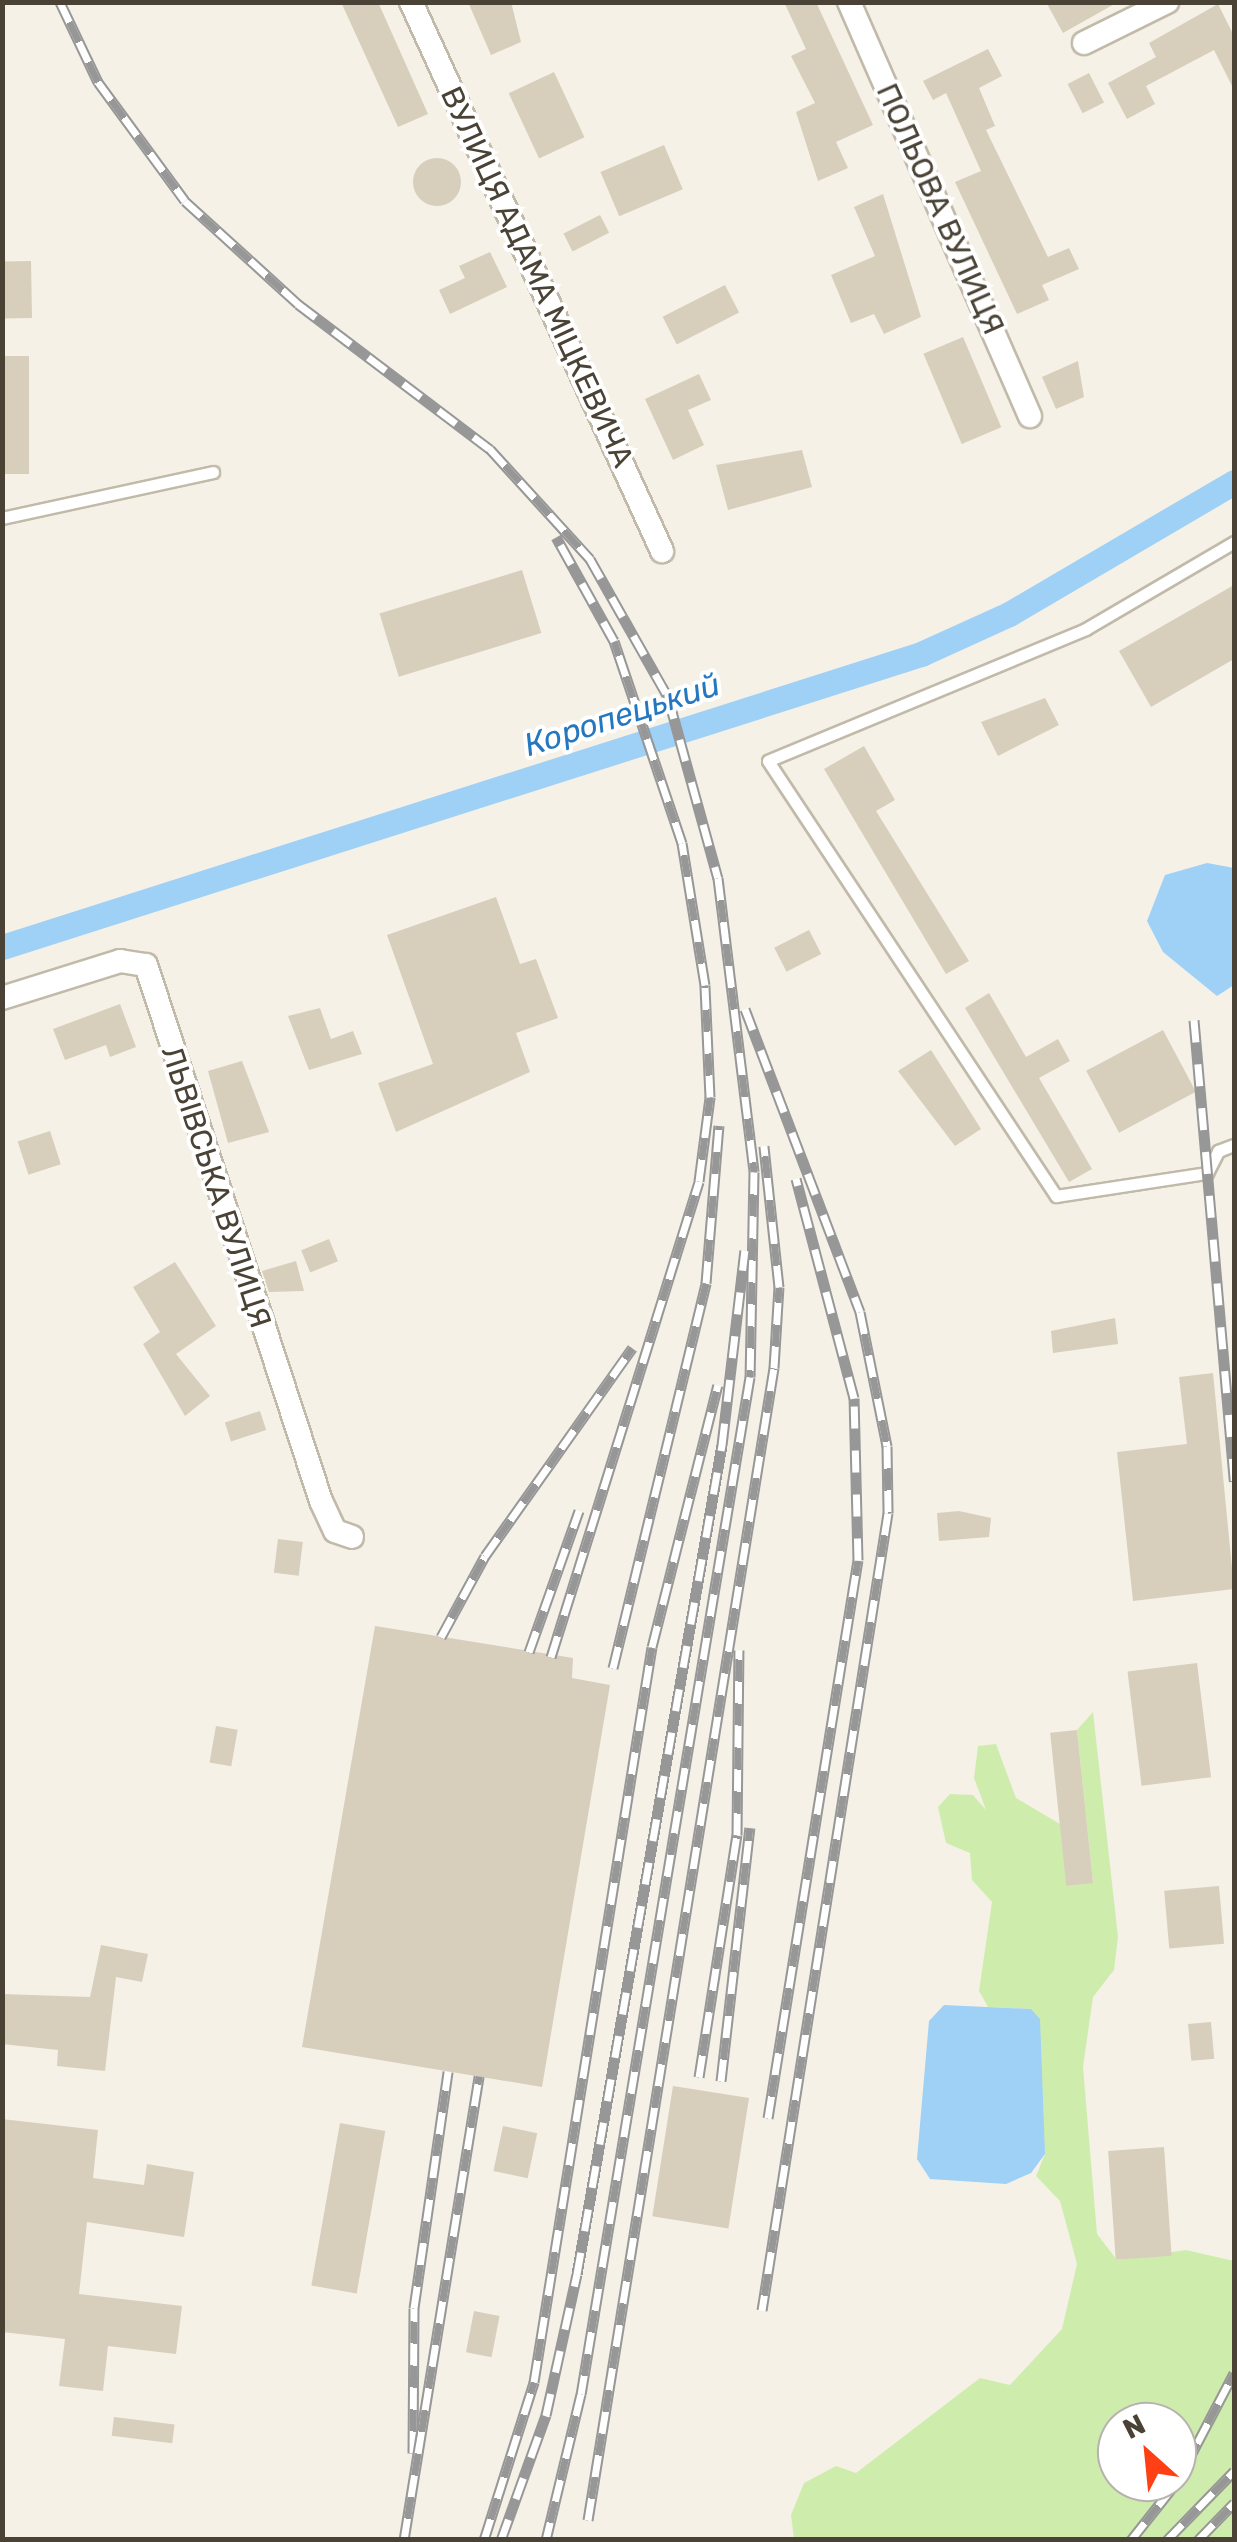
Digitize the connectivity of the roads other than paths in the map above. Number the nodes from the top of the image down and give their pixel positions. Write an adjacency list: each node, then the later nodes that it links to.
1 (411, 2): 9 (street, ВУЛИЦЯ АДАМА МІЦКЕВИЧА)
2 (850, 2): 5 (street, ПОЛЬОВА ВУЛИЦЯ)
3 (1167, 2): 4 (street)
4 (1084, 43)
5 (1030, 416)
6 (213, 472): 7 (lane)
7 (2, 518)
8 (1234, 542): 11 (lane)
9 (662, 551)
10 (2, 998): 12 (street, ЛЬВІВСЬКА ВУЛИЦЯ)
11 (1234, 1145)
12 (352, 1537)

